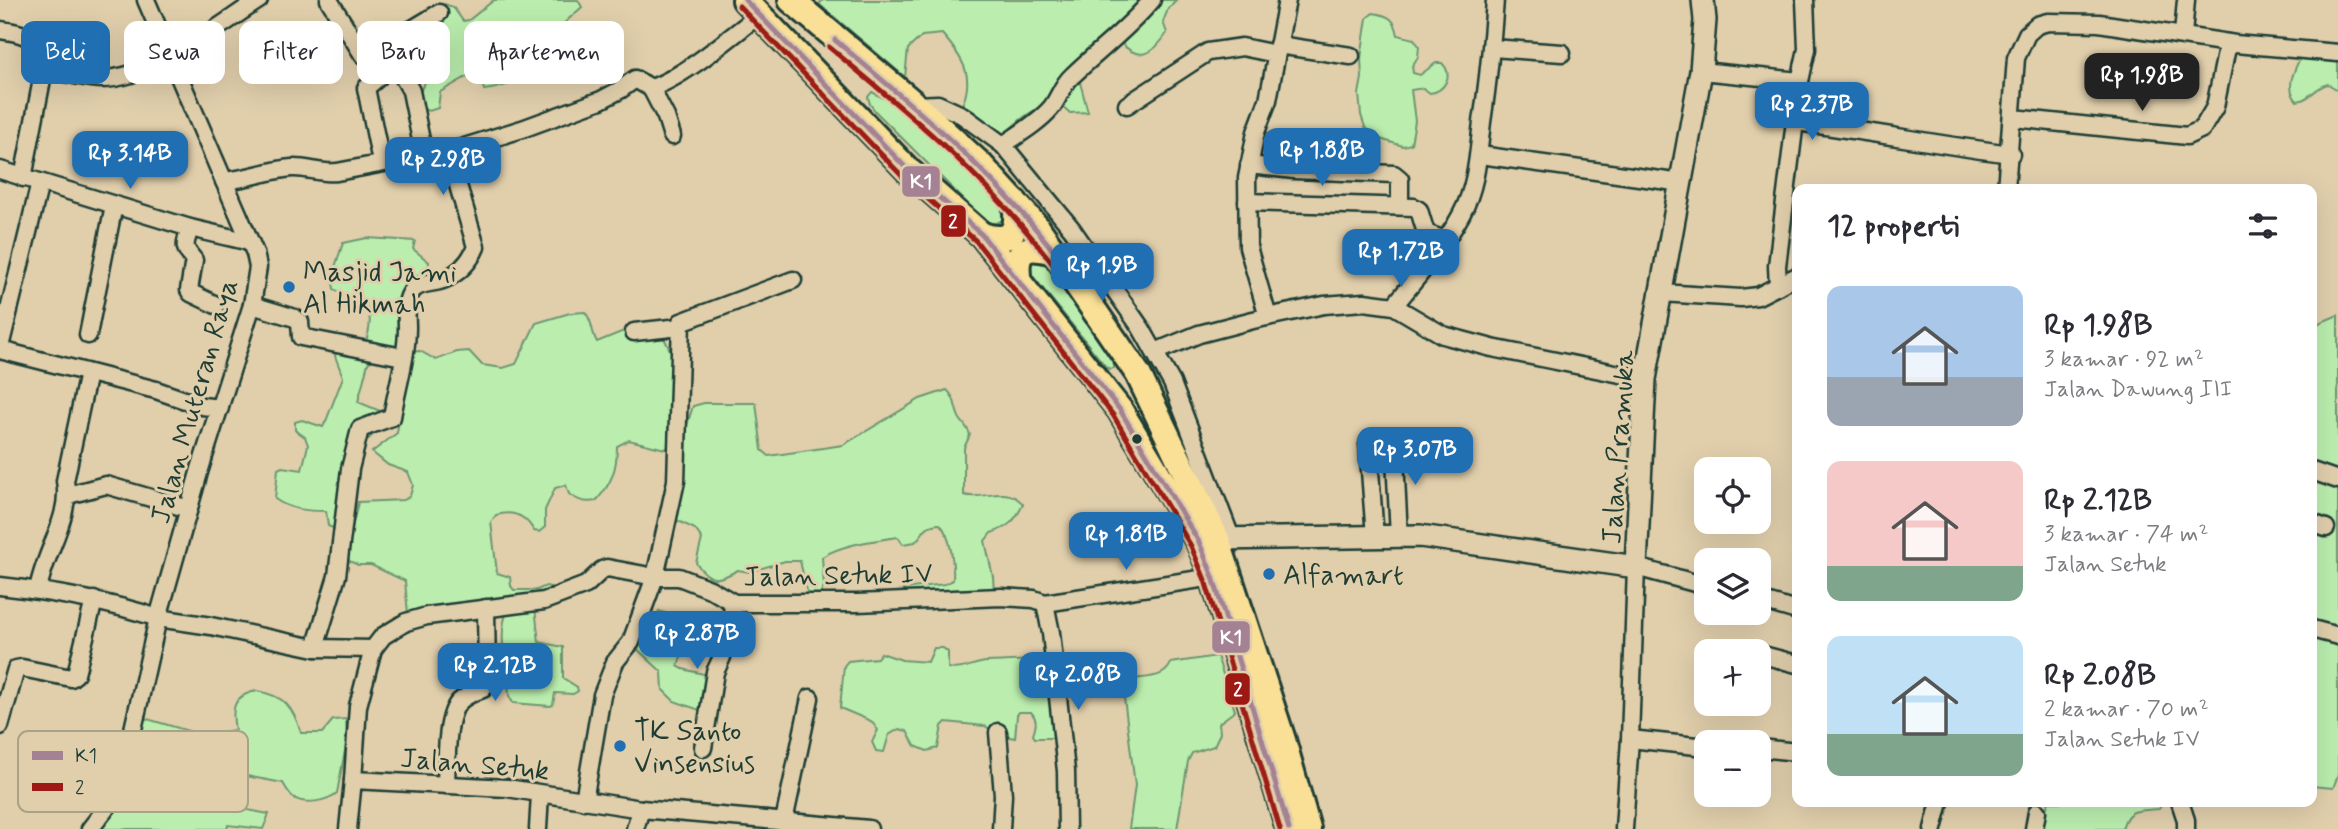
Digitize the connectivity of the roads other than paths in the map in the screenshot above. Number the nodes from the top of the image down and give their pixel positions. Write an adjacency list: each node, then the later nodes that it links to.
1 (146, 0): 13 (street, Jalan Muteran Raya)
2 (259, 0): 15 (street)
3 (329, 0): 20 (street)
4 (1152, 0): 38 (street)
5 (1287, 0): 22 (street)
6 (1495, 0): 21 (street)
7 (1703, 0): 26 (main road, Jalan Pramuka)
8 (1805, 0): 27 (street)
9 (2186, 0): 18 (street)
10 (801, 4): 33 (highway)
11 (752, 8): 32 (street); 56 (highway)
12 (439, 13): 14 (street)
13 (155, 21)
14 (426, 21)
15 (225, 22)
16 (0, 30): 17 (street)
17 (21, 33)
18 (2183, 35): 19 (street); 35 (street)
19 (2228, 43): 24 (street); 35 (street)
20 (357, 45)
21 (1492, 48): 23 (street); 42 (street)
22 (1277, 50): 25 (street); 34 (street); 44 (street)
23 (1562, 53)
24 (2338, 53)
25 (1352, 56)
26 (1702, 71): 27 (street); 49 (main road, Jalan Pramuka)
27 (1800, 81): 36 (street)
28 (41, 84): 46 (street)
29 (182, 84): 47 (street, Jalan Muteran Raya)
30 (371, 84): 43 (street)
31 (407, 84): 41 (street)
32 (651, 88): 37 (street); 39 (street)
33 (915, 105): 38 (street); 51 (highway)
34 (1127, 105)
35 (2013, 117): 40 (street)
36 (1796, 122): 40 (street); 63 (street)
37 (672, 136)
38 (1003, 145): 73 (street)
39 (448, 151): 41 (street); 74 (street)
40 (2011, 154): 50 (street)
41 (424, 155): 43 (street)
42 (1480, 155): 49 (street); 57 (street)
43 (381, 162): 47 (street)
44 (1249, 166): 52 (street); 54 (street)
45 (0, 170): 46 (street)
46 (23, 178): 48 (street)
47 (224, 181): 58 (street, Jalan Muteran Raya)
48 (40, 183): 53 (street); 72 (street)
49 (1682, 183): 64 (main road, Jalan Pramuka)
50 (2007, 184)
51 (1015, 202): 56 (highway); 59 (highway)
52 (1247, 202): 54 (street); 68 (street)
53 (114, 205): 55 (street); 71 (street)
54 (1400, 206): 57 (street)
55 (190, 228): 58 (street); 65 (street)
56 (982, 236): 62 (highway)
57 (1445, 240): 67 (street)
58 (250, 242): 66 (street, Jalan Muteran Raya)
59 (1056, 253): 62 (highway); 86 (highway)
60 (1792, 279): 63 (street)
61 (793, 280): 69 (street)
62 (1019, 282): 89 (highway)
63 (1778, 286): 64 (street)
64 (1661, 293): 76 (main road, Jalan Pramuka)
65 (216, 305)
66 (252, 305): 74 (street); 77 (street, Jalan Muteran Raya)
67 (1394, 306): 68 (street); 76 (street)
68 (1268, 317): 73 (street)
69 (680, 327): 70 (street); 88 (street)
70 (634, 332)
71 (88, 335)
72 (0, 349): 75 (street)
73 (1155, 352): 86 (street)
74 (403, 357): 102 (street)
75 (88, 373): 77 (street); 82 (street)
76 (1645, 380): 87 (main road, Jalan Pramuka)
77 (220, 408): 83 (street, Jalan Muteran Raya)
78 (1394, 439): 84 (street)
79 (1368, 444): 85 (street)
80 (2317, 473): 81 (street)
81 (2338, 480)
82 (68, 495): 83 (street); 92 (street)
83 (189, 509): 99 (street, Jalan Muteran Raya)
84 (1399, 536): 85 (main road, Jalan Pramuka); 87 (main road, Jalan Pramuka)
85 (1375, 537): 86 (main road, Jalan Pramuka)
86 (1225, 540): 134 (highway)
87 (1636, 567): 90 (street); 110 (street)
88 (655, 577): 94 (street, Jalan Setuk IV); 97 (street, Jalan Setuk IV); 118 (street)
89 (1213, 577): 95 (street, Jalan Setuk IV); 133 (highway)
90 (1694, 583)
91 (0, 586): 92 (street)
92 (37, 590): 93 (street)
93 (94, 600): 99 (street); 107 (street)
94 (734, 603): 95 (street, Jalan Setuk IV); 112 (street)
95 (1045, 603): 132 (street)
96 (1771, 603): 98 (street)
97 (486, 608): 103 (street, Jalan Setuk IV); 116 (street)
98 (1792, 610)
99 (158, 618): 102 (street); 108 (street, Jalan Muteran Raya)
100 (2317, 630): 101 (street)
101 (2338, 636)
102 (315, 648): 103 (street)
103 (373, 649): 115 (street)
104 (1771, 657): 105 (street)
105 (1792, 663)
106 (810, 698): 124 (street)
107 (0, 726)
108 (133, 731)
109 (998, 732): 131 (street)
110 (1630, 739): 111 (street); 135 (street)
111 (1694, 746)
112 (703, 748)
113 (1771, 749): 114 (street)
114 (1792, 751)
115 (353, 780): 116 (street, Jalan Setuk); 127 (street)
116 (446, 785): 117 (street, Jalan Setuk)
117 (540, 794): 118 (street, Jalan Setuk); 128 (street)
118 (584, 800): 121 (street, Jalan Setuk)
119 (1939, 807): 136 (street)
120 (2182, 807): 138 (street)
121 (641, 809): 124 (street, Jalan Setuk); 129 (street)
122 (103, 812): 126 (street, Jalan Muteran Raya)
123 (2037, 812): 137 (street)
124 (783, 821): 125 (street, Jalan Setuk)
125 (824, 827): 130 (street, Jalan Setuk)
126 (90, 829)
127 (348, 829)
128 (538, 829)
129 (635, 829)
130 (869, 829)
131 (1001, 829)
132 (1067, 829)
133 (1289, 829)
134 (1308, 829)
135 (1624, 829)
136 (1933, 829)
137 (2034, 829)
138 (2186, 829)

